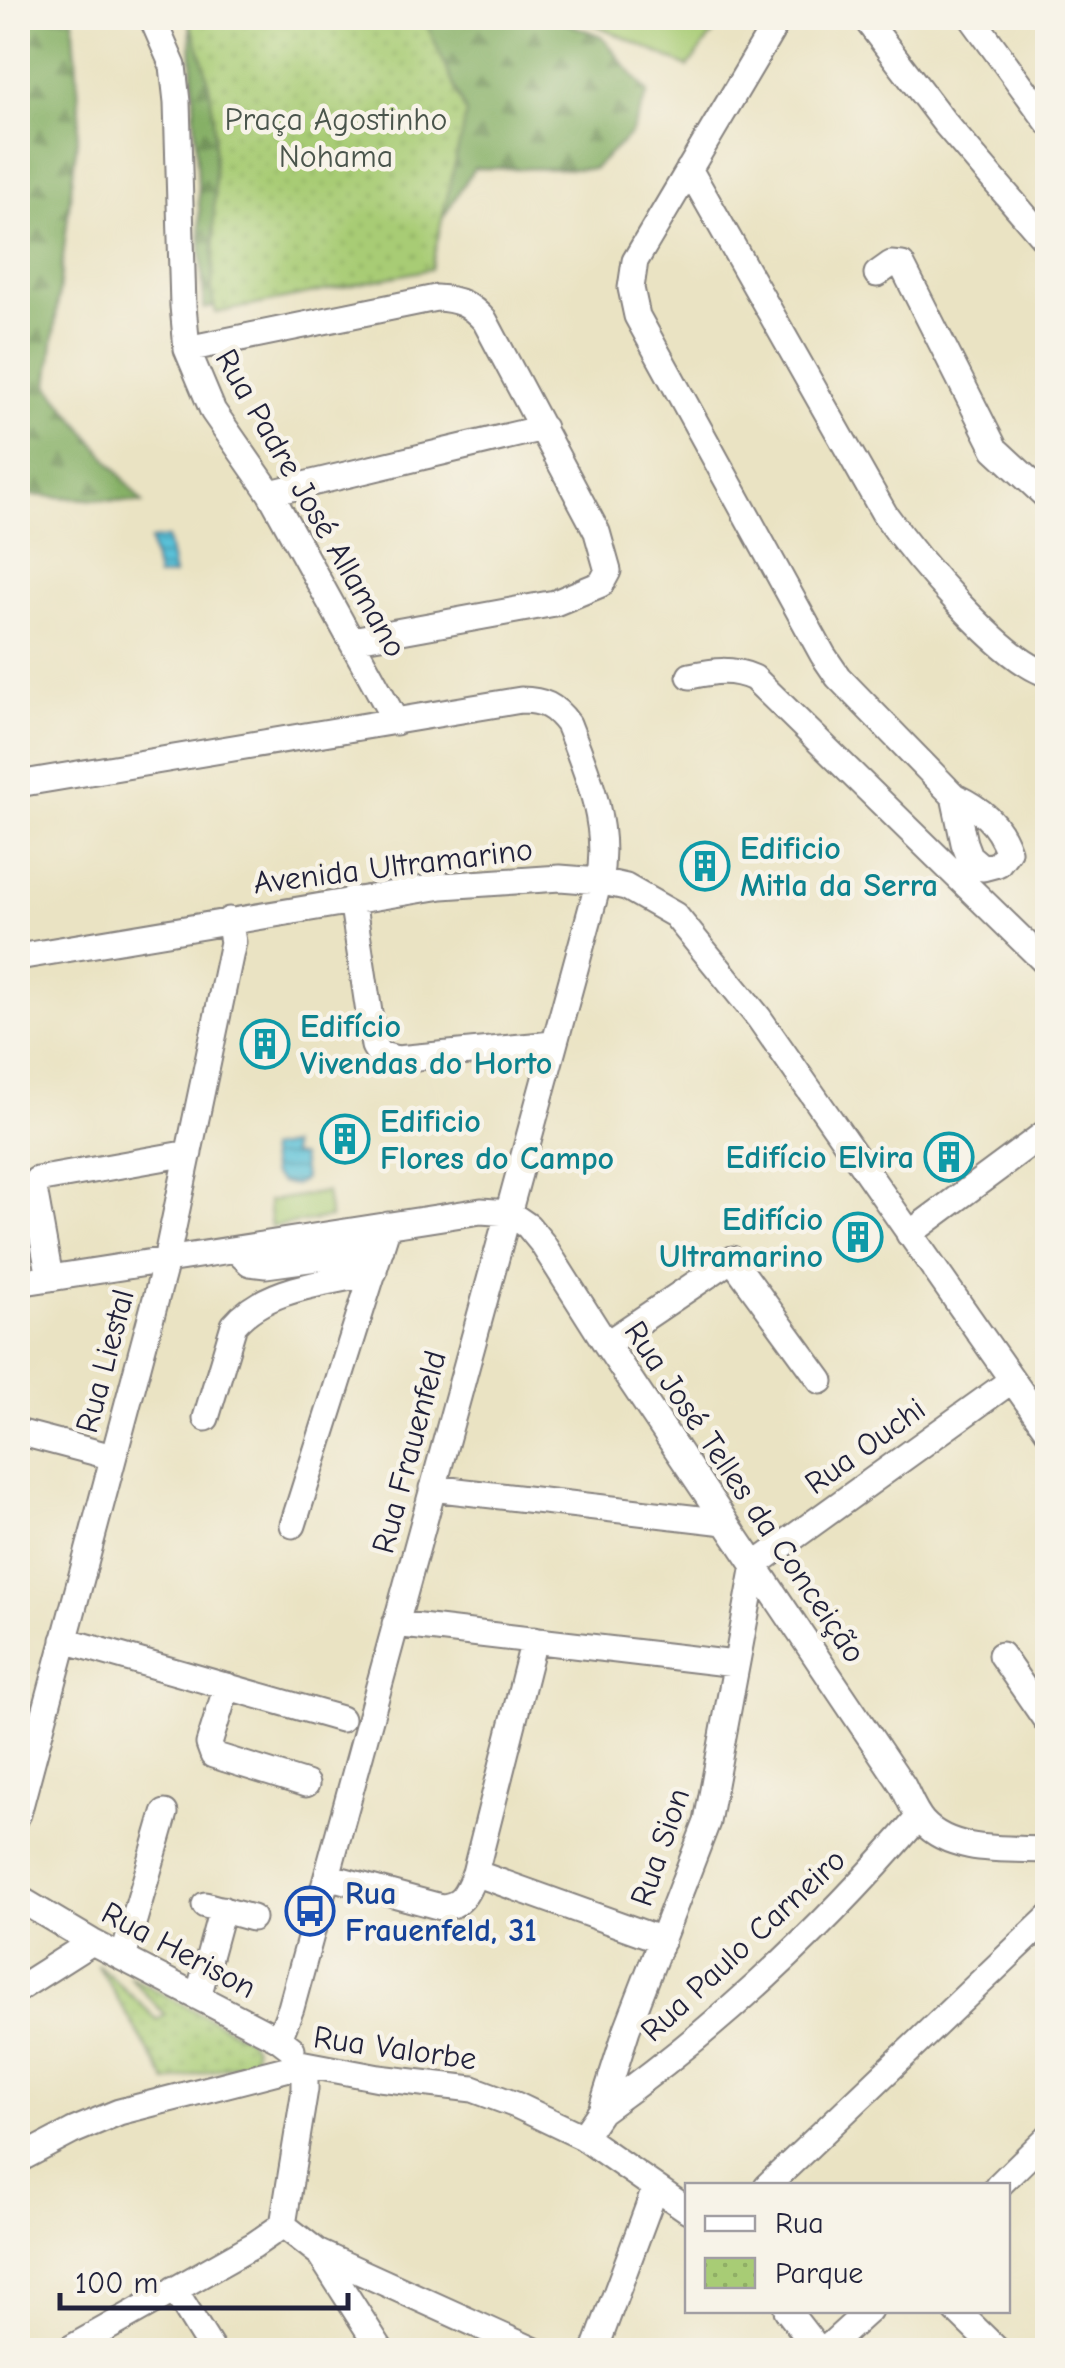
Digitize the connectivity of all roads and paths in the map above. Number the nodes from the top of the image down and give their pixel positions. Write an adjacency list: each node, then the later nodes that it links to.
1 (152, 18): 9 (street, Rua Padre José Allamano)
2 (779, 18): 6 (street)
3 (866, 18): 7 (street)
4 (972, 18): 5 (street)
5 (1048, 122)
6 (689, 169): 14 (street); 18 (street)
7 (1048, 243)
8 (876, 274): 12 (street)
9 (187, 349): 10 (street); 11 (street, Rua Padre José Allamano)
10 (543, 428): 11 (street); 13 (street)
11 (270, 493): 13 (street, Rua Padre José Allamano)
12 (1048, 498)
13 (352, 640): 16 (street, Rua Padre José Allamano)
14 (1048, 674)
15 (690, 676): 23 (street)
16 (396, 722): 17 (street, Rua Frauenfeld); 19 (street, Rua Frauenfeld)
17 (18, 784)
18 (954, 796)
19 (599, 881): 20 (street, Avenida Ultramarino); 24 (street, Rua Frauenfeld); 28 (street, Avenida Ultramarino)
20 (352, 899): 21 (street, Avenida Ultramarino); 24 (street)
21 (229, 920): 22 (street, Avenida Ultramarino); 26 (street, Rua Liestal)
22 (18, 957)
23 (1048, 965)
24 (553, 1044): 27 (street, Rua Frauenfeld)
25 (1048, 1131): 28 (street)
26 (189, 1153): 30 (street, Rua Liestal); 31 (street)
27 (509, 1212): 29 (street); 33 (street, Rua José Telles da Conceição); 40 (street, Rua Frauenfeld)
28 (909, 1234): 34 (street, Avenida Ultramarino)
29 (381, 1248): 30 (street); 36 (street); 42 (street)
30 (166, 1261): 31 (street); 39 (street, Rua Liestal)
31 (50, 1278): 32 (street)
32 (18, 1283)
33 (606, 1344): 35 (street); 41 (street, Rua José Telles da Conceição)
34 (1012, 1380): 38 (street, Avenida Ultramarino); 43 (street, Rua Ouchi)
35 (821, 1381)
36 (206, 1418)
37 (18, 1432): 39 (street)
38 (1048, 1432)
39 (113, 1457): 45 (street, Rua Liestal)
40 (432, 1488): 41 (street); 44 (street, Rua Frauenfeld)
41 (724, 1522): 43 (street, Rua José Telles da Conceição)
42 (294, 1525)
43 (755, 1565): 48 (street, Rua Sion); 55 (street, Rua José Telles da Conceição)
44 (395, 1624): 46 (street); 58 (street, Rua Frauenfeld)
45 (64, 1640): 49 (street); 53 (street, Rua Liestal)
46 (534, 1640): 48 (street); 57 (street)
47 (1001, 1655): 51 (street)
48 (735, 1664): 62 (street, Rua Sion)
49 (227, 1686): 50 (street); 52 (street)
50 (341, 1718)
51 (1048, 1723)
52 (306, 1784)
53 (18, 1814)
54 (166, 1814): 64 (street)
55 (918, 1816): 56 (street); 69 (street, Rua Paulo Carneiro)
56 (1048, 1850)
57 (475, 1873): 58 (street); 62 (street)
58 (327, 1876): 67 (street, Rua Frauenfeld)
59 (18, 1898): 63 (street, Rua Herison)
60 (252, 1918): 66 (street)
61 (1048, 1918): 73 (street)
62 (662, 1940): 69 (street, Rua Sion)
63 (92, 1942): 64 (street, Rua Herison); 65 (street)
64 (123, 1958): 66 (street, Rua Herison)
65 (18, 1989)
66 (198, 1997): 67 (street, Rua Herison)
67 (279, 2039): 68 (street, Rua Herison)
68 (305, 2064): 70 (street, Rua Valorbe); 72 (street, Rua Valorbe); 77 (street)
69 (601, 2111): 70 (street, Rua Sion)
70 (583, 2137): 75 (street, Rua Valorbe)
71 (1044, 2147): 74 (street)
72 (18, 2160)
73 (770, 2183)
74 (1002, 2183)
75 (655, 2188): 76 (street, Rua Valorbe); 87 (street)
76 (685, 2208)
77 (283, 2225): 78 (street); 79 (street)
78 (320, 2253): 85 (street); 86 (street)
79 (174, 2289): 83 (street); 84 (street)
80 (789, 2313): 88 (street)
81 (865, 2313): 88 (street)
82 (959, 2313): 89 (street)
83 (68, 2350)
84 (212, 2350)
85 (381, 2350)
86 (533, 2350)
87 (595, 2350)
88 (822, 2350)
89 (997, 2350)

